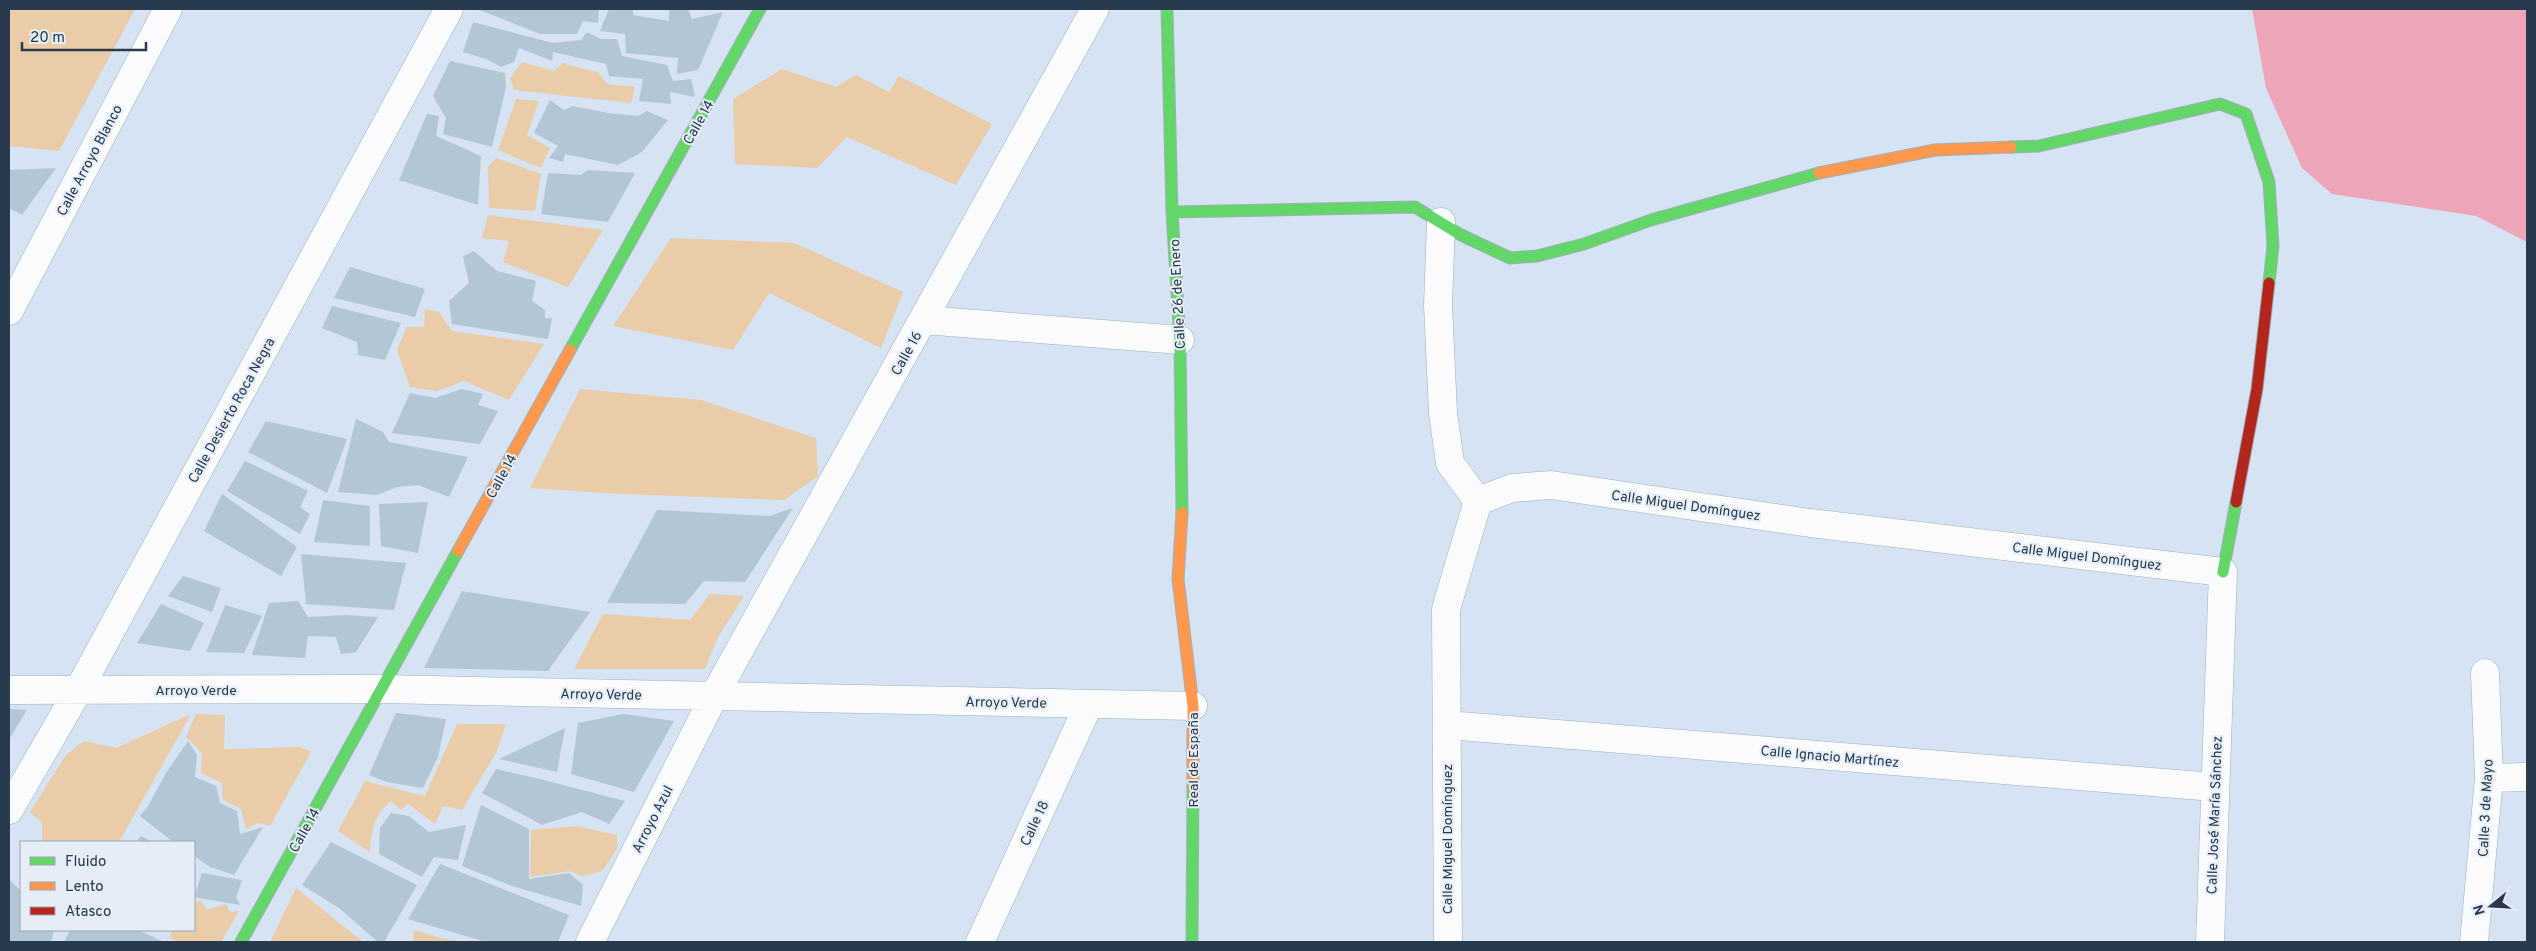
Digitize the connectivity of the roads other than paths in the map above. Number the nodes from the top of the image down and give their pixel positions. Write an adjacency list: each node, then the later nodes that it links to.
1 (168, 9): 8 (street, Calle Arroyo Blanco)
2 (449, 9): 17 (street, Calle Desierto Roca Negra)
3 (760, 9): 15 (street, Calle 14)
4 (1095, 9): 9 (street, Calle 16)
5 (1166, 9): 6 (street, Calle 26 de Enero)
6 (1172, 212): 7 (street); 10 (street, Calle 26 de Enero)
7 (1441, 222): 11 (street); 12 (street)
8 (9, 311)
9 (924, 320): 10 (street); 18 (street, Calle 16)
10 (1180, 340): 13 (street, Calle 26 de Enero)
11 (1478, 501): 12 (street, Calle Miguel Domínguez); 21 (street, Calle Miguel Domínguez)
12 (2223, 572): 24 (street, Calle José María Sánchez)
13 (1178, 580): 20 (street, Real de España)
14 (2485, 673): 22 (street, Calle 3 de Mayo)
15 (383, 689): 17 (street, Arroyo Verde); 18 (street, Arroyo Verde); 26 (street, Calle 14)
16 (9, 690): 17 (street, Arroyo Verde)
17 (78, 691): 25 (street, Calle Desierto Roca Negra)
18 (714, 696): 19 (street, Arroyo Verde); 27 (street, Arroyo Azul)
19 (1089, 704): 20 (street, Arroyo Verde); 28 (street, Calle 18)
20 (1193, 706): 29 (street, Real de España)
21 (1447, 725): 24 (street, Calle Ignacio Martínez); 30 (street, Calle Miguel Domínguez)
22 (2489, 778): 23 (street); 32 (street, Calle 3 de Mayo)
23 (2527, 778)
24 (2214, 787): 31 (street, Calle José María Sánchez)
25 (9, 810)
26 (241, 942)
27 (590, 942)
28 (980, 942)
29 (1192, 942)
30 (1448, 942)
31 (2210, 942)
32 (2474, 942)

